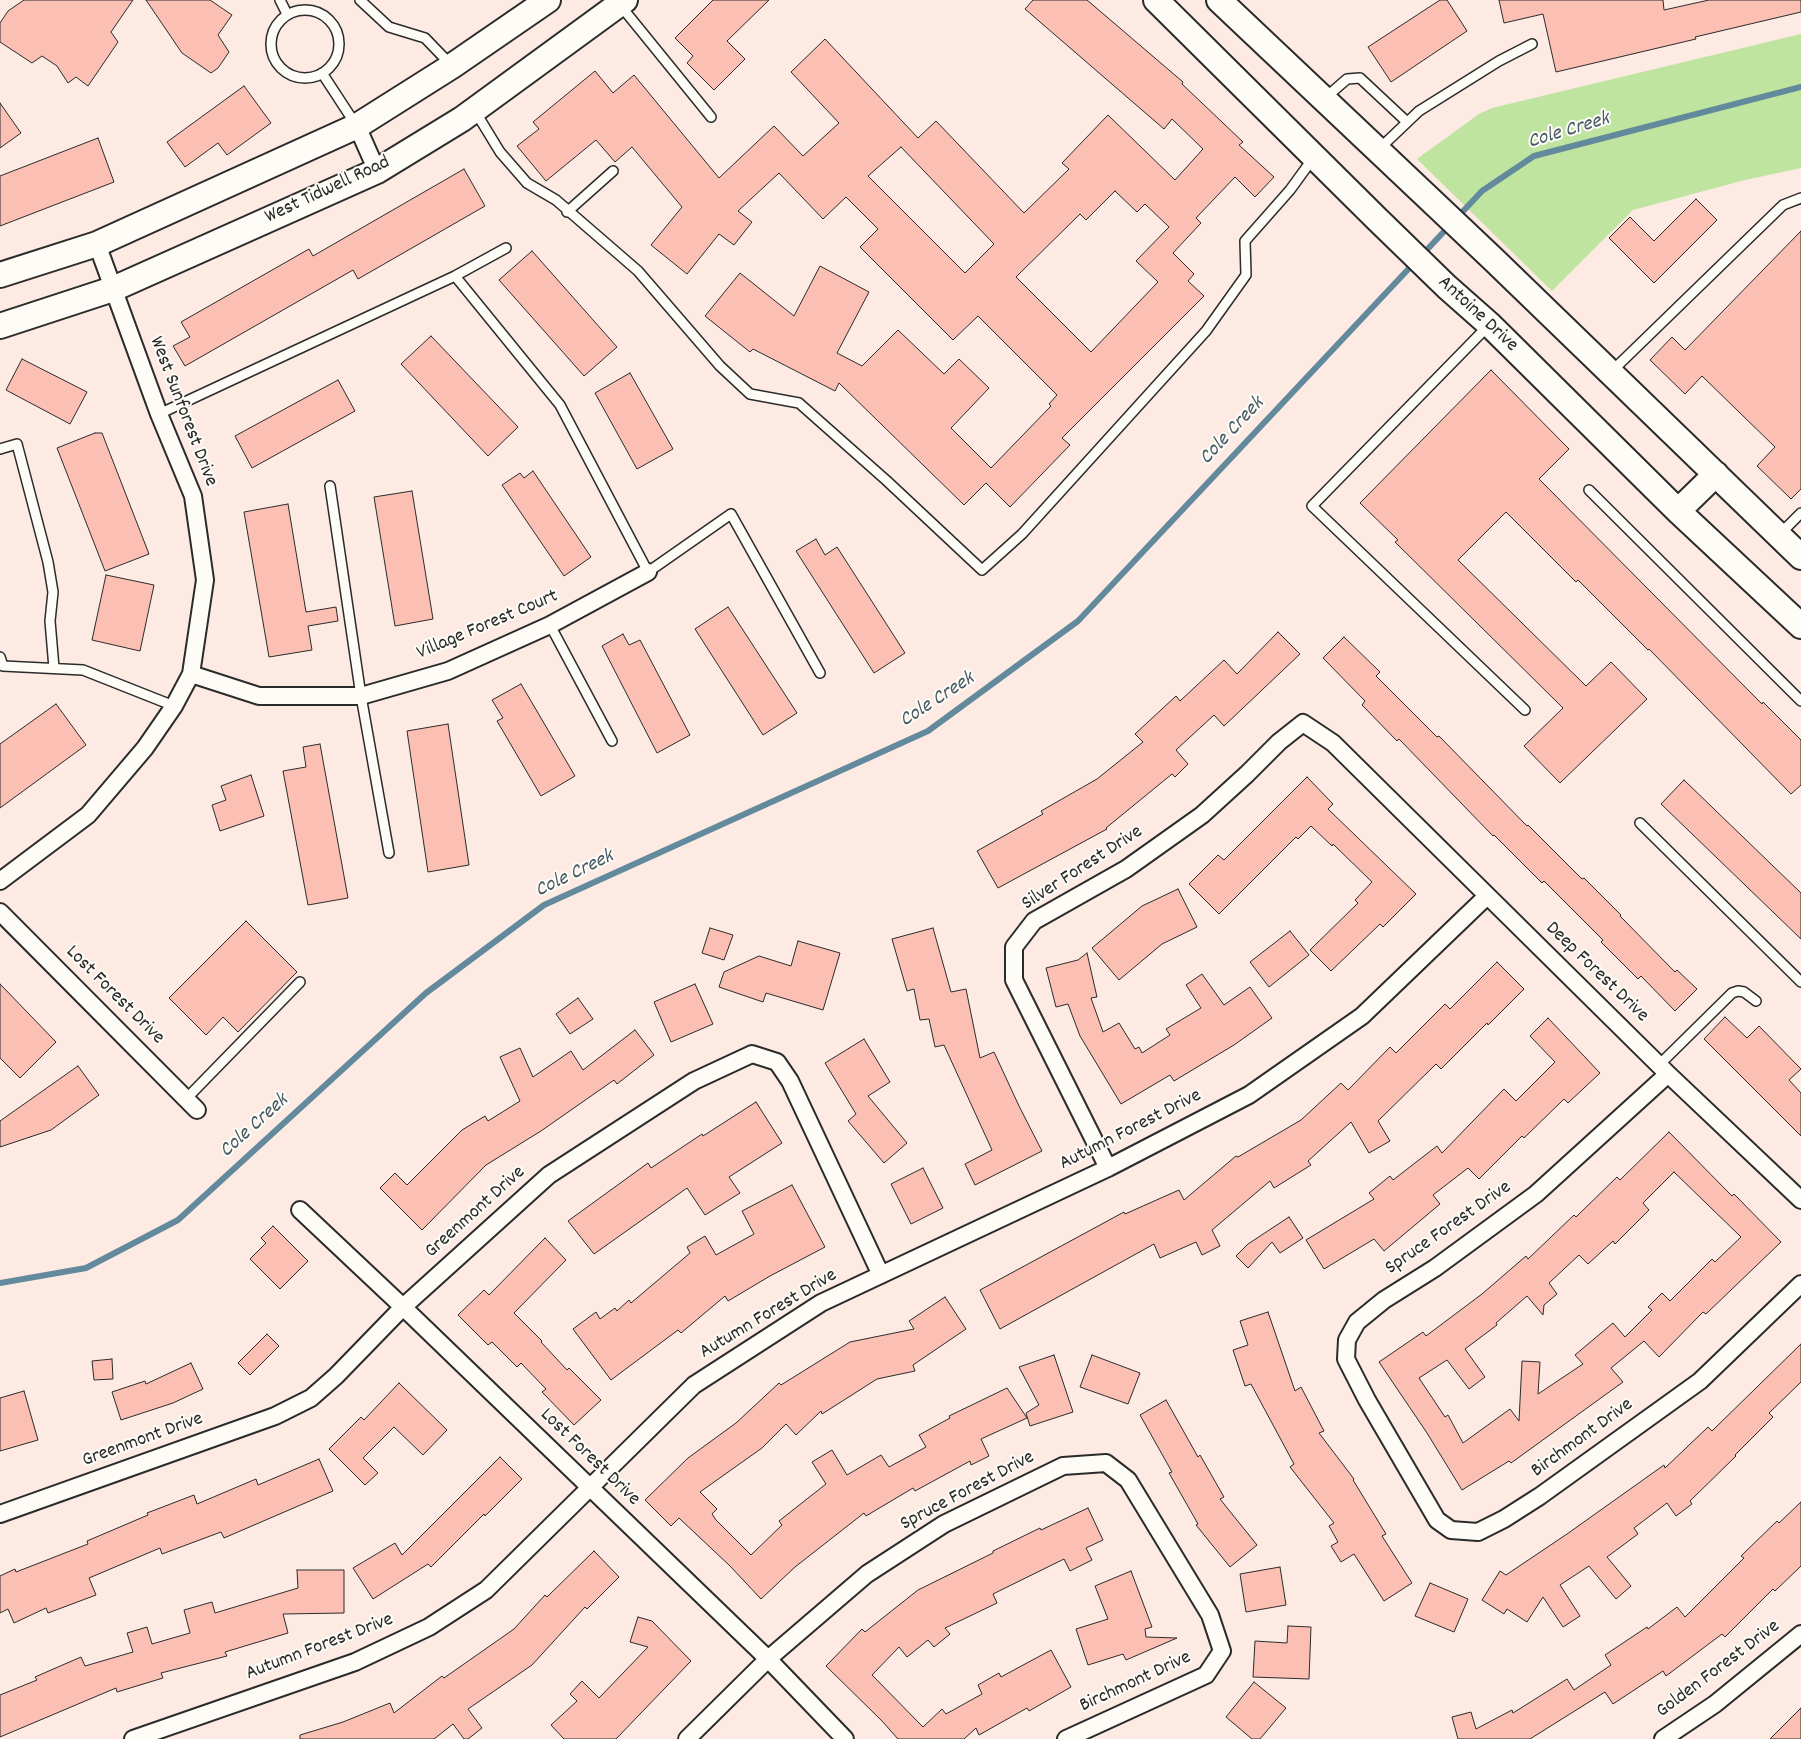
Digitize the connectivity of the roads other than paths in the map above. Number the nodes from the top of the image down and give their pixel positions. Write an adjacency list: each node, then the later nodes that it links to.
1 (280, 0): 7 (lane)
2 (360, 0): 9 (lane)
3 (548, 0): 9 (main road)
4 (1156, 0): 17 (main road, Antoine Drive)
5 (1219, 0): 11 (main road)
6 (622, 2): 12 (main road, West Tidwell Road); 13 (lane)
7 (287, 14): 10 (lane); 10 (lane)
8 (1532, 44): 14 (lane)
9 (452, 66): 15 (main road)
10 (322, 73): 15 (lane)
11 (1324, 99): 14 (lane); 16 (main road)
12 (474, 111): 18 (main road, West Tidwell Road); 21 (lane)
13 (712, 117)
14 (1407, 122): 16 (lane)
15 (357, 126): 18 (street); 22 (main road)
16 (1378, 150): 29 (main road)
17 (1314, 157): 21 (lane); 27 (main road, Antoine Drive)
18 (377, 171): 26 (main road, West Tidwell Road)
19 (613, 171): 21 (lane)
20 (1801, 198): 29 (lane)
21 (568, 212)
22 (97, 244): 24 (main road); 26 (street, West Sunforest Drive)
23 (506, 248): 25 (lane)
24 (0, 275)
25 (455, 276): 30 (lane); 39 (lane)
26 (113, 289): 28 (main road, West Tidwell Road); 30 (street, West Sunforest Drive)
27 (1490, 325): 35 (main road, Antoine Drive); 49 (lane)
28 (0, 326)
29 (1611, 372): 32 (main road)
30 (159, 414): 45 (street, West Sunforest Drive)
31 (0, 449): 43 (lane)
32 (1716, 474): 35 (main road); 37 (main road)
33 (330, 486): 46 (lane)
34 (1588, 490): 47 (lane)
35 (1678, 511): 41 (main road, Antoine Drive)
36 (1801, 513): 37 (lane)
37 (1779, 536): 38 (main road)
38 (1801, 557)
39 (648, 572): 40 (street, Village Forest Court); 44 (lane)
40 (550, 625): 46 (street, Village Forest Court); 50 (lane)
41 (1801, 626)
42 (0, 657): 43 (lane)
43 (54, 668): 48 (lane)
44 (820, 673)
45 (191, 674): 46 (street, Village Forest Court); 48 (street, West Sunforest Drive)
46 (361, 696): 53 (lane)
47 (1801, 701)
48 (174, 706): 54 (street, West Sunforest Drive)
49 (1525, 710)
50 (612, 741)
51 (1363, 773): 55 (street, Deep Forest Drive); 62 (street, Silver Forest Drive)
52 (1640, 823): 58 (lane)
53 (389, 853)
54 (0, 882)
55 (1487, 896): 60 (street, Deep Forest Drive); 62 (street, Autumn Forest Drive)
56 (0, 912): 61 (street, Lost Forest Drive)
57 (300, 982): 61 (lane)
58 (1801, 982)
59 (1756, 1001): 60 (lane)
60 (1664, 1069): 63 (street, Deep Forest Drive); 68 (street, Spruce Forest Drive)
61 (192, 1104)
62 (1108, 1168): 65 (street, Autumn Forest Drive)
63 (1801, 1200)
64 (300, 1210): 67 (street, Lost Forest Drive)
65 (881, 1275): 67 (street, Greenmont Drive); 69 (street, Autumn Forest Drive)
66 (1801, 1284): 68 (street, Birchmont Drive)
67 (403, 1307): 69 (street, Lost Forest Drive); 70 (street, Greenmont Drive)
68 (1394, 1447)
69 (589, 1488): 73 (street, Lost Forest Drive); 74 (street, Autumn Forest Drive)
70 (0, 1514)
71 (1172, 1552): 73 (street, Spruce Forest Drive); 77 (street, Birchmont Drive)
72 (1801, 1634): 78 (street, Golden Forest Drive)
73 (768, 1660): 75 (street, Spruce Forest Drive); 76 (street, Lost Forest Drive)
74 (134, 1739)
75 (687, 1739)
76 (845, 1739)
77 (1066, 1739)
78 (1663, 1739)

